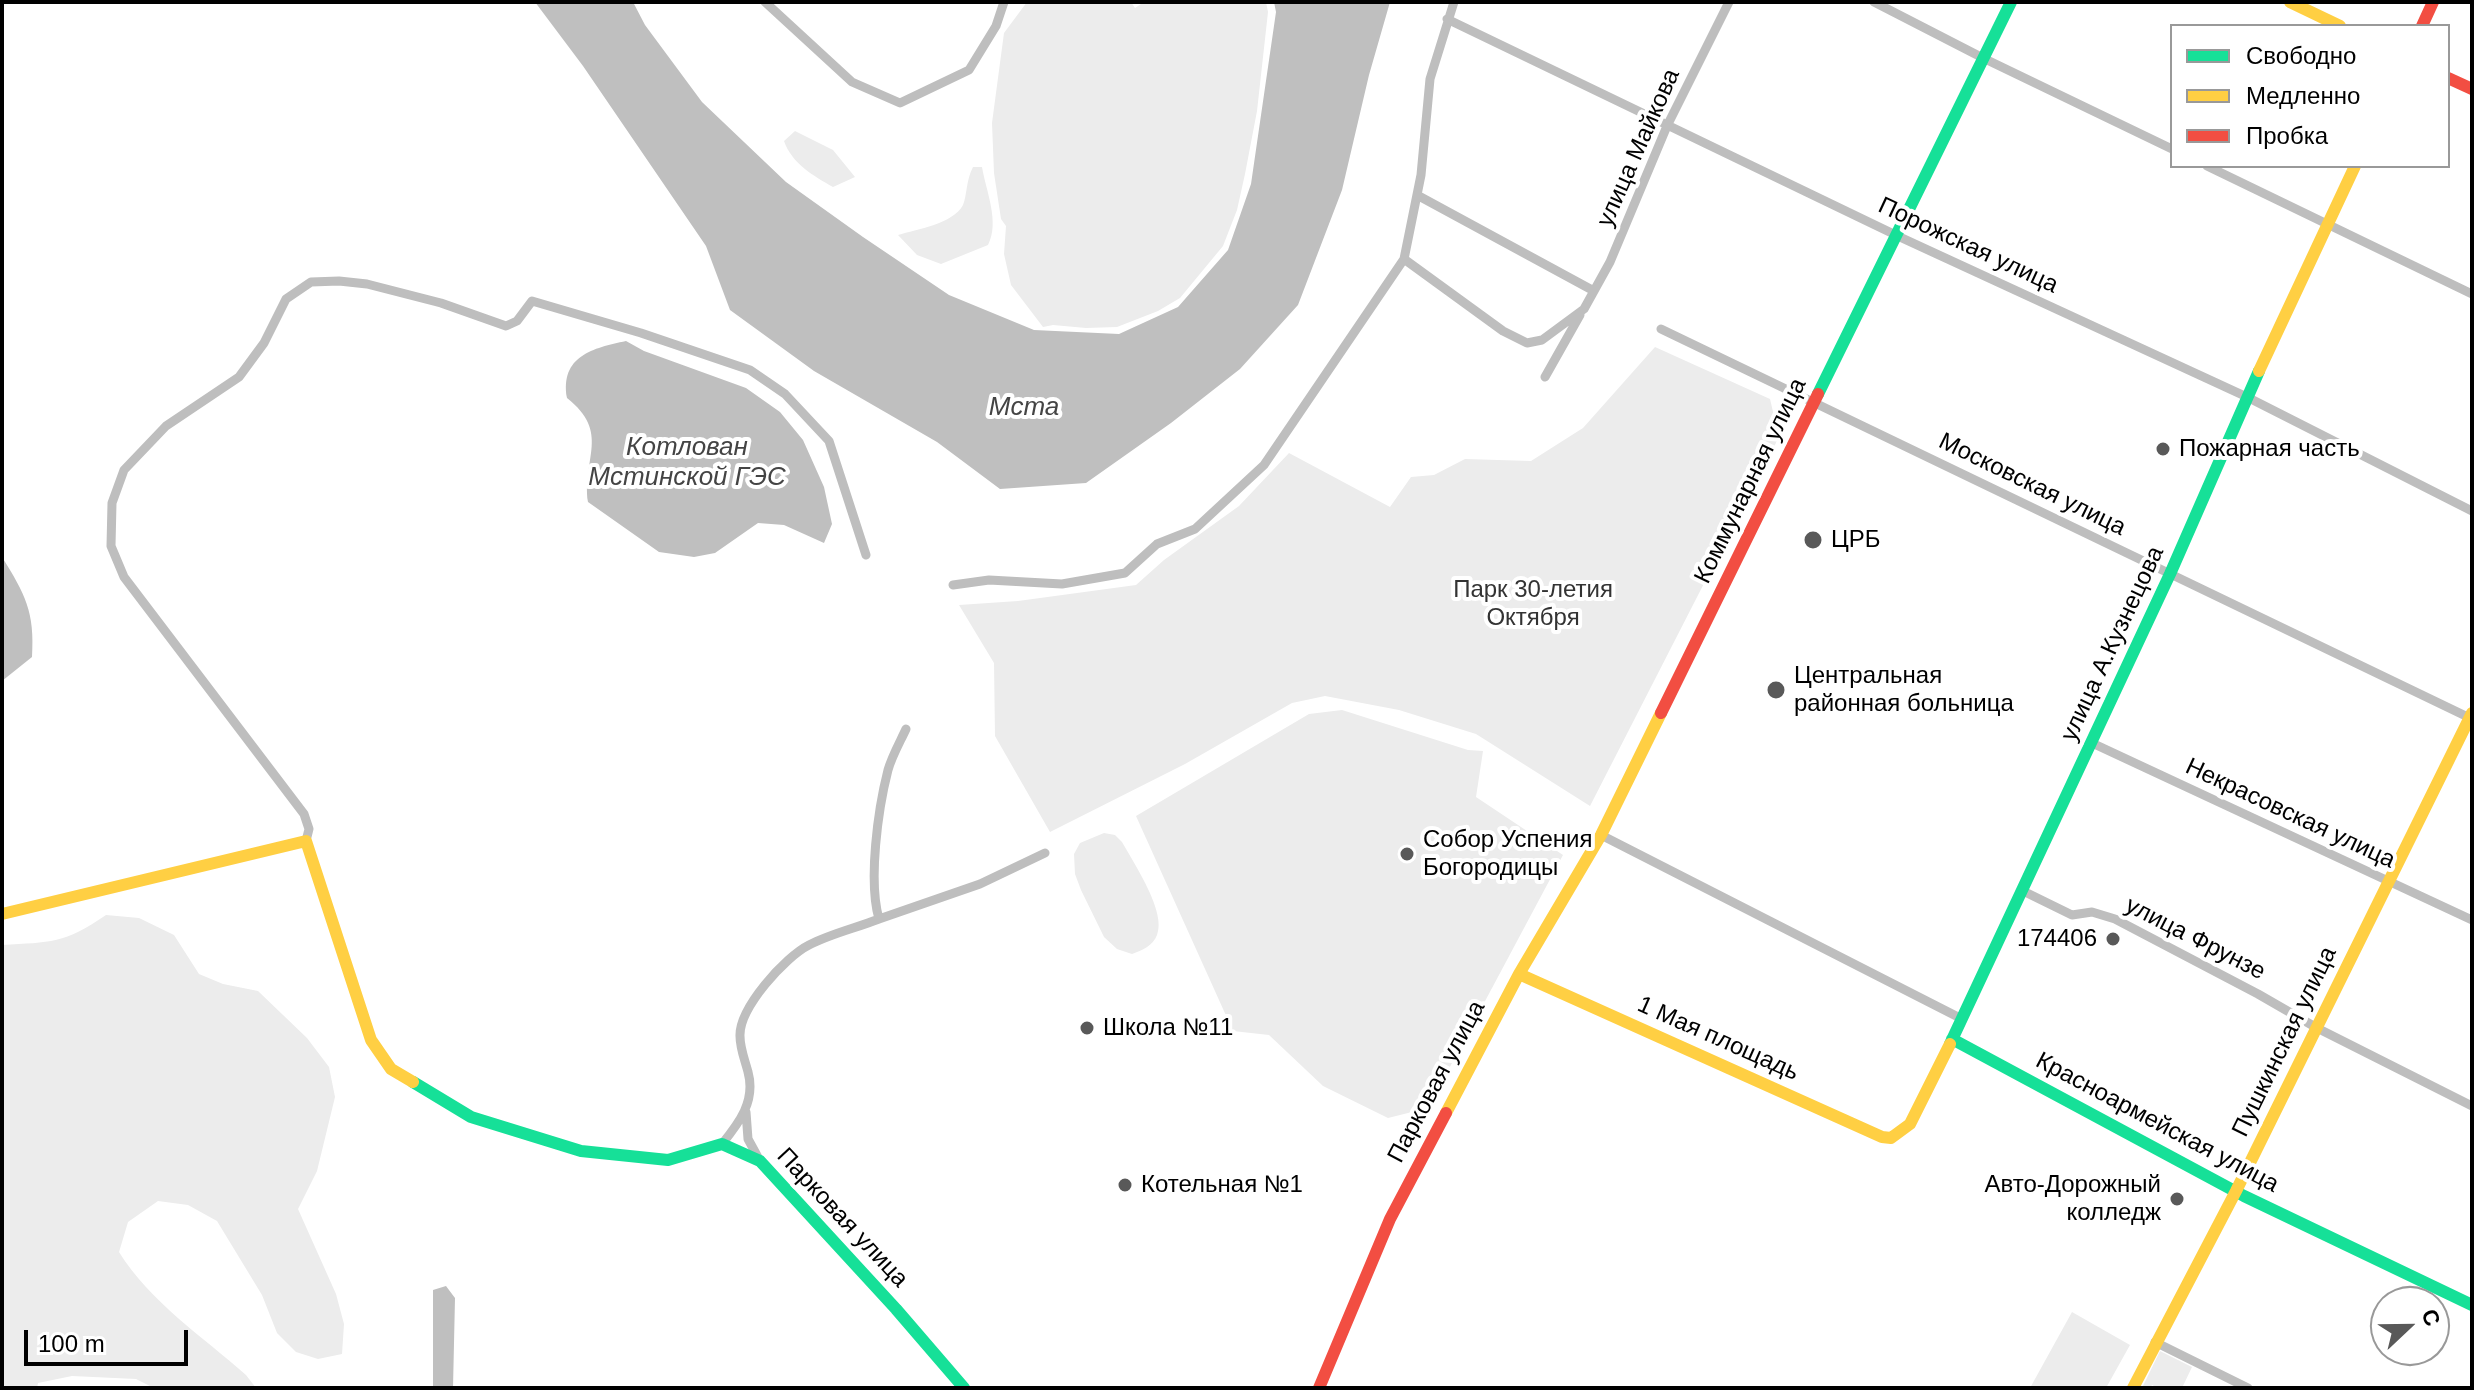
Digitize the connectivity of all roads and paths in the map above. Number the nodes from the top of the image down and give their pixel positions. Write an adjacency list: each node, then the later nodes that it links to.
1 (765, 2): 2 (street)
2 (1004, 2)
3 (1454, 2): 9 (street)
4 (1729, 2): 15 (street, улица Майкова)
5 (1874, 2): 12 (street)
6 (2011, 2): 12 (main road, Коммунарная улица)
7 (2290, 2): 10 (main road)
8 (2433, 2): 11 (main road)
9 (1447, 19): 15 (street, Порожская улица); 19 (street)
10 (2336, 24)
11 (2423, 24)
12 (1983, 58): 16 (street); 21 (main road, Коммунарная улица)
13 (2450, 79): 14 (main road)
14 (2472, 89)
15 (1667, 126): 21 (street, Порожская улица); 23 (street, улица Майкова)
16 (2170, 148)
17 (2211, 168): 20 (street)
18 (2354, 168): 20 (main road, улица А.Кузнецова)
19 (1417, 195): 22 (street); 23 (street)
20 (2328, 224): 24 (street); 28 (main road, улица А.Кузнецова)
21 (1896, 235): 28 (street, Порожская улица); 29 (main road, Коммунарная улица)
22 (1404, 259): 25 (street, улица Майкова); 33 (street)
23 (1594, 291): 25 (street, улица Майкова)
24 (2472, 294)
25 (1584, 309): 27 (street, улица Майкова)
26 (1661, 329): 29 (street, Московская улица)
27 (1545, 377)
28 (2247, 397): 30 (street, Порожская улица); 32 (main road, улица А.Кузнецова)
29 (1814, 403): 32 (street, Московская улица); 37 (main road, Коммунарная улица)
30 (2472, 511)
31 (866, 555): 38 (street)
32 (2170, 574): 34 (street, Московская улица); 36 (main road, улица А.Кузнецова)
33 (953, 585)
34 (2471, 717): 40 (main road, Пушкинская улица)
35 (906, 729): 43 (street)
36 (2092, 743): 40 (street, Некрасовская улица); 41 (main road, улица А.Кузнецова)
37 (1601, 835): 45 (main road, Коммунарная улица); 46 (street)
38 (306, 841): 42 (main road); 52 (main road)
39 (1045, 853): 43 (street)
40 (2389, 881): 44 (street, Некрасовская улица); 47 (main road, Пушкинская улица)
41 (2023, 891): 46 (main road, улица А.Кузнецова); 47 (street, улица Фрунзе)
42 (2, 914)
43 (879, 919): 50 (street)
44 (2472, 920)
45 (1519, 974): 51 (main road, 1 Мая площадь); 58 (main road, Парковая улица)
46 (1962, 1019): 48 (main road, улица А.Кузнецова)
47 (2317, 1028): 49 (street, улица Фрунзе); 54 (main road, Пушкинская улица)
48 (1952, 1039): 51 (main road, улица А.Кузнецова); 54 (main road, Красноармейская улица)
49 (2472, 1106)
50 (746, 1107): 52 (street); 53 (street)
51 (1899, 1134)
52 (722, 1144): 53 (main road, Парковая улица)
53 (760, 1161): 57 (main road, Парковая улица)
54 (2236, 1191): 55 (main road, Красноармейская улица); 56 (main road, Пушкинская улица)
55 (2472, 1305)
56 (2155, 1342): 59 (main road, Пушкинская улица); 60 (street)
57 (964, 1388)
58 (1319, 1388)
59 (2133, 1388)
60 (2248, 1388)

